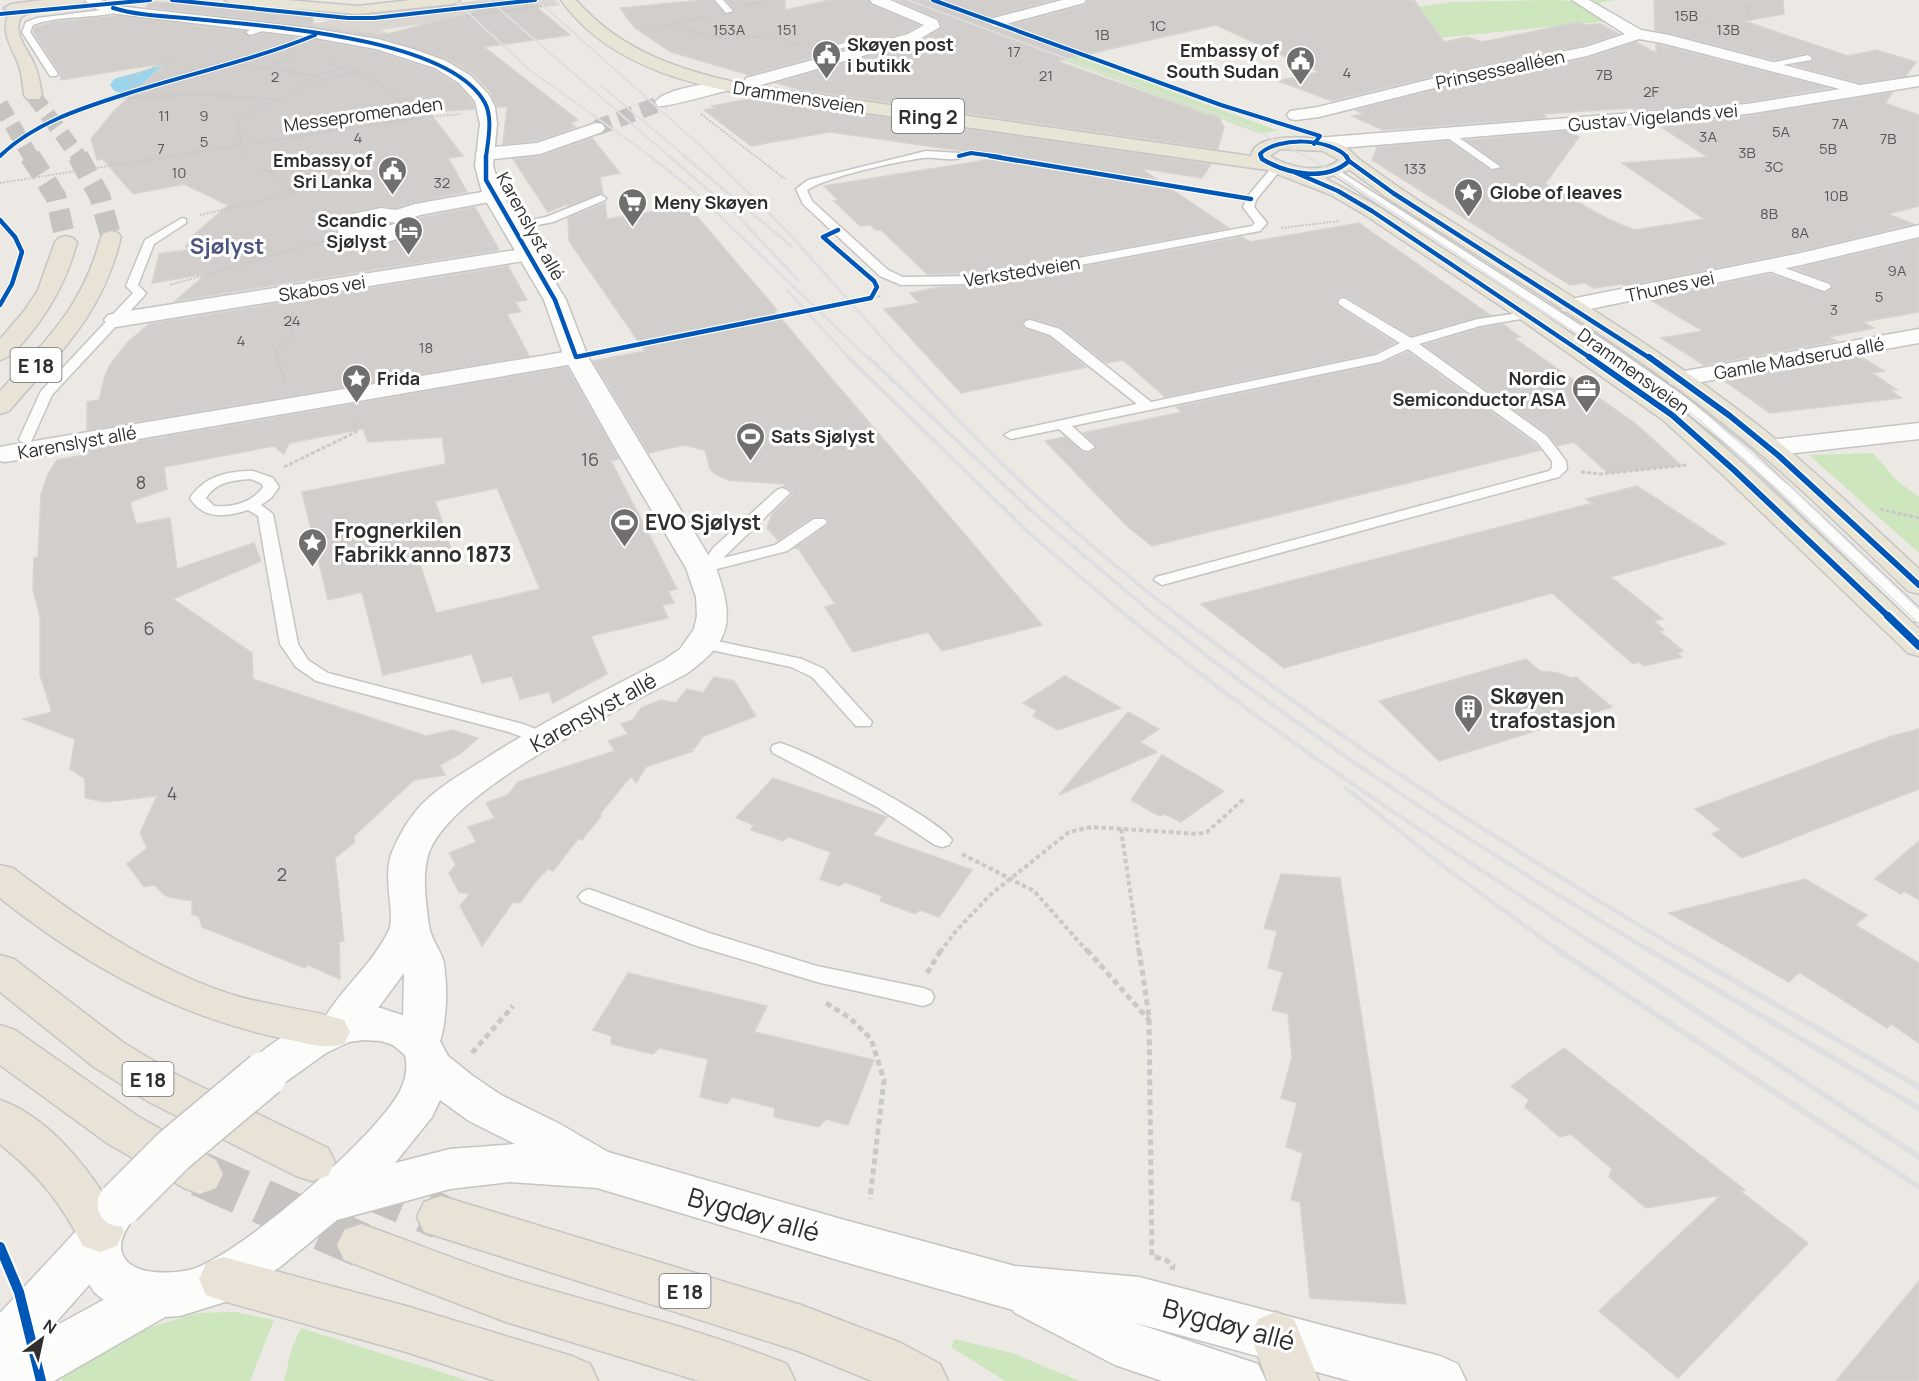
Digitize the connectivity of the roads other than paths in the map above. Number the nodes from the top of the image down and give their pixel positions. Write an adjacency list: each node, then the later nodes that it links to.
1 (80, 0): 11 (highway)
2 (91, 0): 13 (street)
3 (232, 0): 12 (main road)
4 (568, 0): 24 (main road, Drammensveien / Ring 2)
5 (587, 0): 26 (main road, Drammensveien / Ring 2)
6 (719, 0): 15 (lane)
7 (877, 0): 20 (street)
8 (1079, 0): 16 (street)
9 (1579, 0): 17 (street)
10 (0, 3): 11 (highway)
11 (35, 3): 14 (highway); 23 (highway)
12 (459, 4)
13 (115, 6): 22 (lane); 37 (street, Karenslyst allé)
14 (0, 9)
15 (729, 11)
16 (995, 22)
17 (1637, 34): 21 (street); 32 (street, Prinsessealléen)
18 (852, 43): 20 (lane)
19 (1805, 55): 21 (street)
20 (837, 57): 26 (street)
21 (1759, 63): 28 (street)
22 (53, 74)
23 (12, 75)
24 (701, 78): 27 (main road, Drammensveien / Ring 2); 29 (street)
25 (1919, 81): 28 (street, Gustav Vigelands vei)
26 (752, 82): 39 (main road, Drammensveien / Ring 2)
27 (727, 86): 29 (street); 39 (main road, Drammensveien / Ring 2)
28 (1869, 90): 30 (street); 34 (street, Gustav Vigelands vei)
29 (685, 94): 31 (street)
30 (1908, 100)
31 (664, 102)
32 (1296, 115)
33 (596, 128): 37 (street)
34 (1448, 134): 35 (street, Gustav Vigelands vei); 41 (lane)
35 (1386, 140): 36 (street, Gustav Vigelands vei); 40 (street, Gustav Vigelands vei)
36 (1317, 144): 39 (main road); 40 (main road, Drammensveien)
37 (485, 154): 42 (street, Karenslyst allé)
38 (959, 156): 52 (lane, Verkstedveien)
39 (1277, 163): 40 (main road); 52 (lane, Verkstedveien); 57 (main road, Drammensveien / Ring 2)
40 (1344, 163): 56 (main road, Drammensveien); 80 (lane)
41 (1496, 167)
42 (493, 196): 45 (street, Karenslyst allé); 47 (street)
43 (601, 198): 45 (lane)
44 (182, 221): 58 (lane)
45 (512, 227): 50 (street, Karenslyst allé)
46 (1919, 231): 51 (street, Thunes vei)
47 (351, 234)
48 (111, 237): 65 (highway, E 18)
49 (66, 242): 62 (highway, E 18)
50 (528, 254): 58 (street, Skabos vei); 63 (street, Karenslyst allé)
51 (1768, 266): 53 (lane); 56 (street, Thunes vei)
52 (981, 280): 54 (lane)
53 (1825, 287)
54 (991, 289)
55 (1344, 302): 61 (lane)
56 (1571, 306): 64 (main road, Drammensveien)
57 (1528, 314): 61 (lane); 82 (main road, Drammensveien / Ring 2)
58 (116, 320): 70 (lane)
59 (1030, 324): 66 (lane)
60 (1919, 336): 64 (street, Gamle Madserud allé)
61 (1409, 344): 66 (lane); 78 (lane)
62 (0, 353)
63 (576, 357): 73 (street, Karenslyst allé); 77 (street, Karenslyst allé)
64 (1679, 379): 72 (main road, Drammensveien)
65 (0, 406)
66 (1149, 406): 67 (lane)
67 (1062, 425): 69 (lane); 71 (lane)
68 (1919, 431): 72 (street)
69 (1011, 435)
70 (26, 439)
71 (1088, 447)
72 (1770, 448): 79 (main road, Drammensveien)
73 (5, 454)
74 (782, 494): 77 (lane)
75 (250, 505): 75 (lane); 84 (lane)
76 (819, 522): 77 (lane)
77 (706, 566): 81 (street, Karenslyst allé)
78 (1162, 580)
79 (1919, 585)
80 (1919, 617)
81 (703, 643): 83 (lane); 84 (street, Karenslyst allé)
82 (1919, 646)
83 (863, 722)
84 (541, 738): 89 (street, Karenslyst allé)
85 (780, 749): 86 (lane)
86 (942, 840)
87 (0, 878): 92 (highway)
88 (589, 897): 91 (lane)
89 (410, 929): 92 (street); 94 (street, Karenslyst allé)
90 (0, 970): 98 (highway, E 18)
91 (919, 996)
92 (335, 1029): 94 (street, Bygdøy allé); 100 (street, bridge)
93 (0, 1042): 97 (highway, E 18)
94 (425, 1054): 96 (street, Bygdøy allé); 98 (street, Karenslyst allé)
95 (0, 1118): 100 (highway)
96 (597, 1168): 98 (street, Bygdøy allé); 103 (street, Bygdøy allé)
97 (200, 1174)
98 (318, 1183): 102 (street, Karenslyst allé)
99 (441, 1216): 110 (highway, E 18)
100 (105, 1227): 104 (street); 106 (street)
101 (361, 1245): 109 (highway)
102 (223, 1279): 104 (street, Karenslyst allé); 108 (highway)
103 (1015, 1287): 105 (street, Bygdøy allé); 111 (street, Bygdøy allé)
104 (155, 1297): 107 (street)
105 (1276, 1336): 112 (highway); 113 (street, Bygdøy allé)
106 (0, 1349)
107 (6, 1381)
108 (572, 1381)
109 (769, 1381)
110 (922, 1381)
111 (1240, 1381)
112 (1293, 1381)
113 (1440, 1381)

